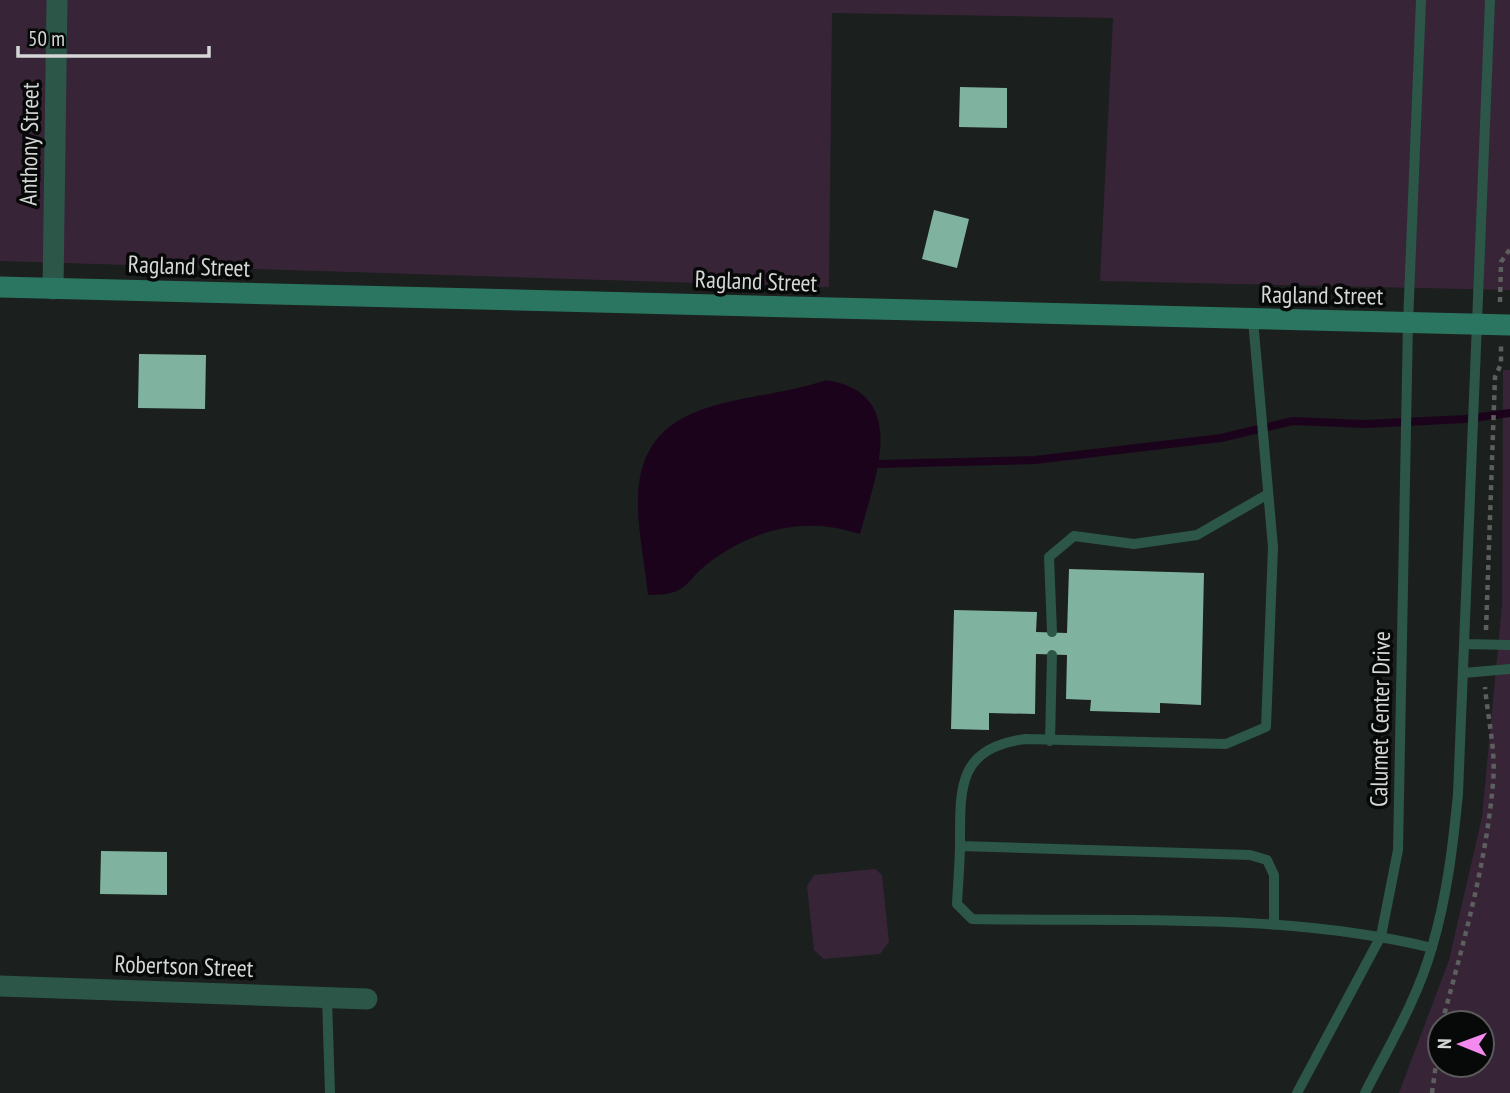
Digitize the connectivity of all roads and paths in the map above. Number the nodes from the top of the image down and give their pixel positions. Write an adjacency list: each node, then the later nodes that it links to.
1 (57, 0): 6 (street, Anthony Street)
2 (1421, 0): 9 (lane, Calumet Center Drive)
3 (1490, 0): 10 (lane)
4 (1510, 249): 7 (path)
5 (0, 288): 6 (street, Ragland Street)
6 (53, 289): 8 (street, Ragland Street)
7 (1506, 318): 10 (street, Ragland Street)
8 (1253, 320): 9 (street, Ragland Street); 12 (lane)
9 (1408, 323): 10 (street, Ragland Street); 24 (lane, Calumet Center Drive)
10 (1475, 324): 15 (lane)
11 (1501, 364): 13 (path)
12 (1268, 494): 14 (lane); 21 (lane)
13 (1487, 609)
14 (1052, 632)
15 (1464, 644): 16 (lane); 19 (lane)
16 (1510, 645)
17 (1052, 655): 21 (lane)
18 (1510, 669): 19 (lane)
19 (1463, 673): 25 (lane)
20 (1485, 690): 29 (path)
21 (1050, 741): 22 (lane)
22 (960, 846): 23 (lane); 23 (lane)
23 (1274, 925): 24 (lane)
24 (1381, 936): 25 (lane); 31 (lane, Calumet Center Drive)
25 (1432, 948): 32 (lane)
26 (0, 986): 27 (street, Robertson Street)
27 (327, 998): 28 (street, Robertson Street); 30 (lane)
28 (367, 999)
29 (1446, 1009)
30 (330, 1093)
31 (1297, 1093)
32 (1365, 1093)

